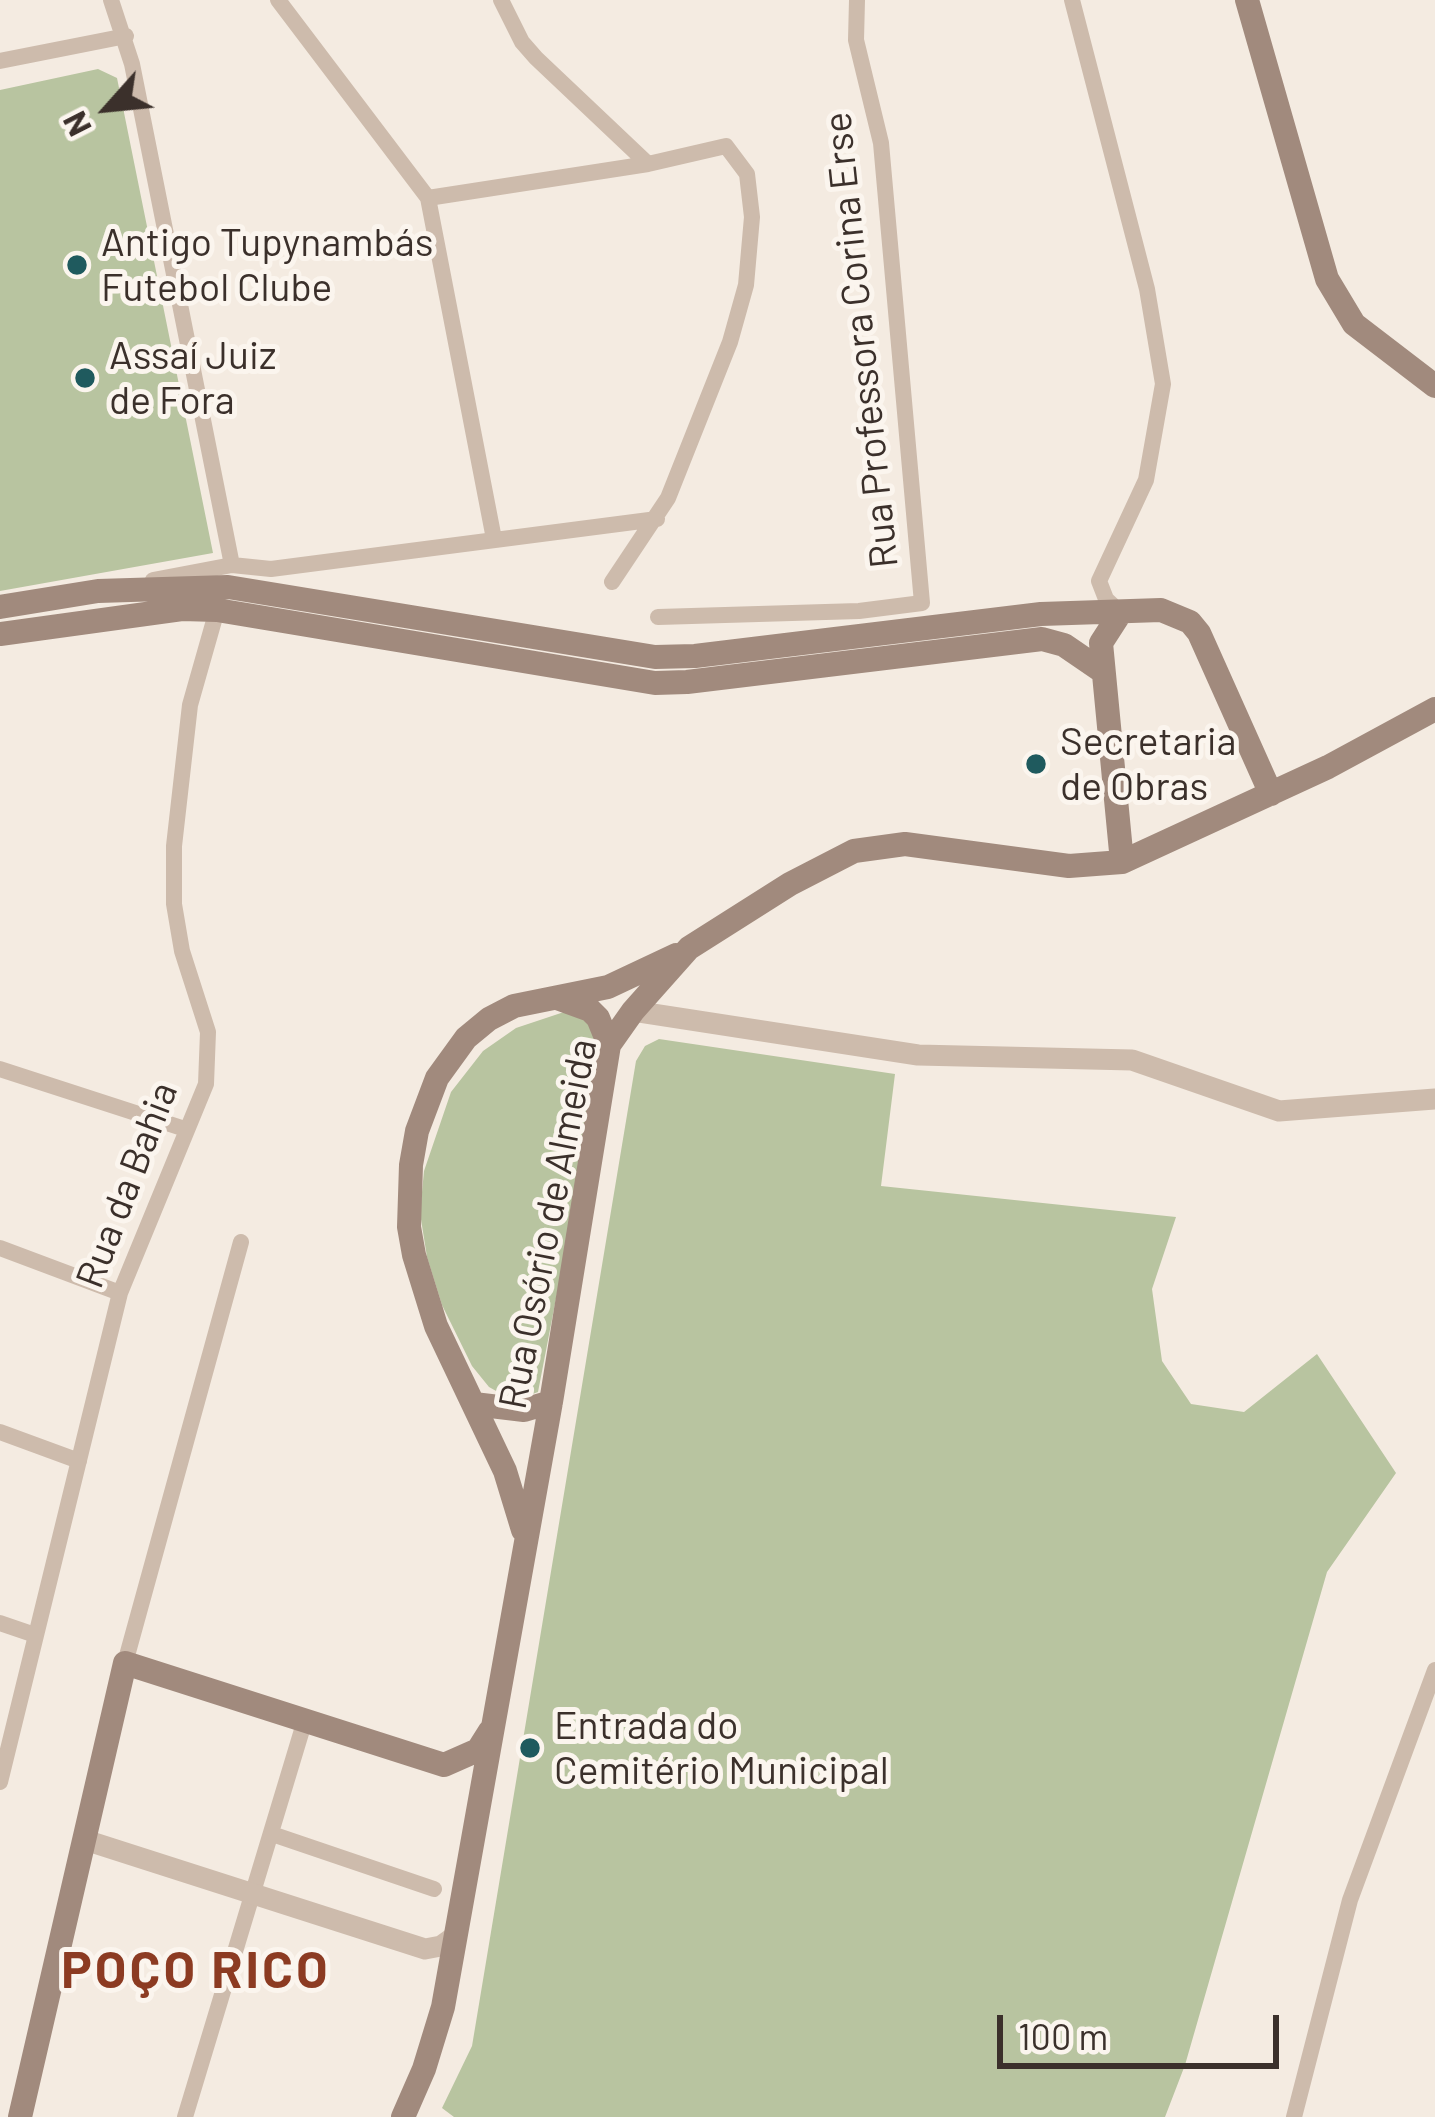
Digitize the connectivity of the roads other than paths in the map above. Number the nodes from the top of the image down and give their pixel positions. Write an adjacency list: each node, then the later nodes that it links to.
1 (111, 0): 7 (street)
2 (278, 0): 10 (street)
3 (501, 0): 9 (street)
4 (857, 0): 18 (street, Rua Professora Corina Erse)
5 (1072, 0): 17 (street)
6 (1247, 0): 11 (main road)
7 (126, 37): 8 (street); 15 (street)
8 (0, 61)
9 (648, 164): 10 (street); 12 (street)
10 (428, 198): 13 (street)
11 (1435, 386)
12 (657, 519): 13 (street); 14 (street)
13 (494, 539): 15 (street)
14 (612, 582)
15 (225, 587): 16 (main road); 19 (main road); 20 (main road); 32 (street, Rua da Bahia)
16 (0, 607)
17 (1121, 612): 19 (main road); 21 (main road); 23 (main road)
18 (658, 617)
19 (1041, 626): 21 (main road)
20 (0, 634)
21 (1102, 671): 24 (main road)
22 (1435, 709): 23 (main road, Rua Osório de Almeida)
23 (1271, 794): 24 (main road, Rua Osório de Almeida)
24 (1122, 862): 25 (main road, Rua Osório de Almeida)
25 (689, 948): 26 (main road); 27 (main road, Rua Osório de Almeida)
26 (564, 1000): 27 (main road); 29 (main road); 37 (main road)
27 (633, 1010): 28 (street); 29 (main road, Rua Osório de Almeida)
28 (671, 1015): 29 (street); 31 (street)
29 (608, 1055): 36 (main road, Rua Osório de Almeida)
30 (0, 1069): 32 (street)
31 (1435, 1099)
32 (185, 1129): 35 (street, Rua da Bahia)
33 (241, 1242): 43 (street)
34 (0, 1249): 35 (street)
35 (120, 1293): 39 (street, Rua da Bahia)
36 (551, 1402): 37 (main road); 40 (main road, Rua Osório de Almeida)
37 (474, 1404): 40 (main road)
38 (0, 1432): 39 (street)
39 (79, 1461): 42 (street, Rua da Bahia)
40 (526, 1543): 46 (main road, Rua Osório de Almeida)
41 (0, 1623): 42 (street)
42 (35, 1634): 48 (street, Rua da Bahia)
43 (125, 1663): 45 (main road); 51 (main road)
44 (1435, 1670): 58 (street)
45 (304, 1720): 47 (main road); 50 (street)
46 (495, 1725): 47 (main road); 49 (main road, Rua Osório de Almeida)
47 (444, 1766): 49 (main road)
48 (0, 1781)
49 (476, 1824): 54 (main road, Rua Osório de Almeida)
50 (272, 1834): 52 (street); 53 (street)
51 (85, 1840): 53 (street); 55 (main road)
52 (434, 1889)
53 (255, 1894): 54 (street); 56 (street)
54 (455, 1936): 57 (main road, Rua Osório de Almeida)
55 (20, 2117)
56 (184, 2117)
57 (403, 2117)
58 (1294, 2117)

